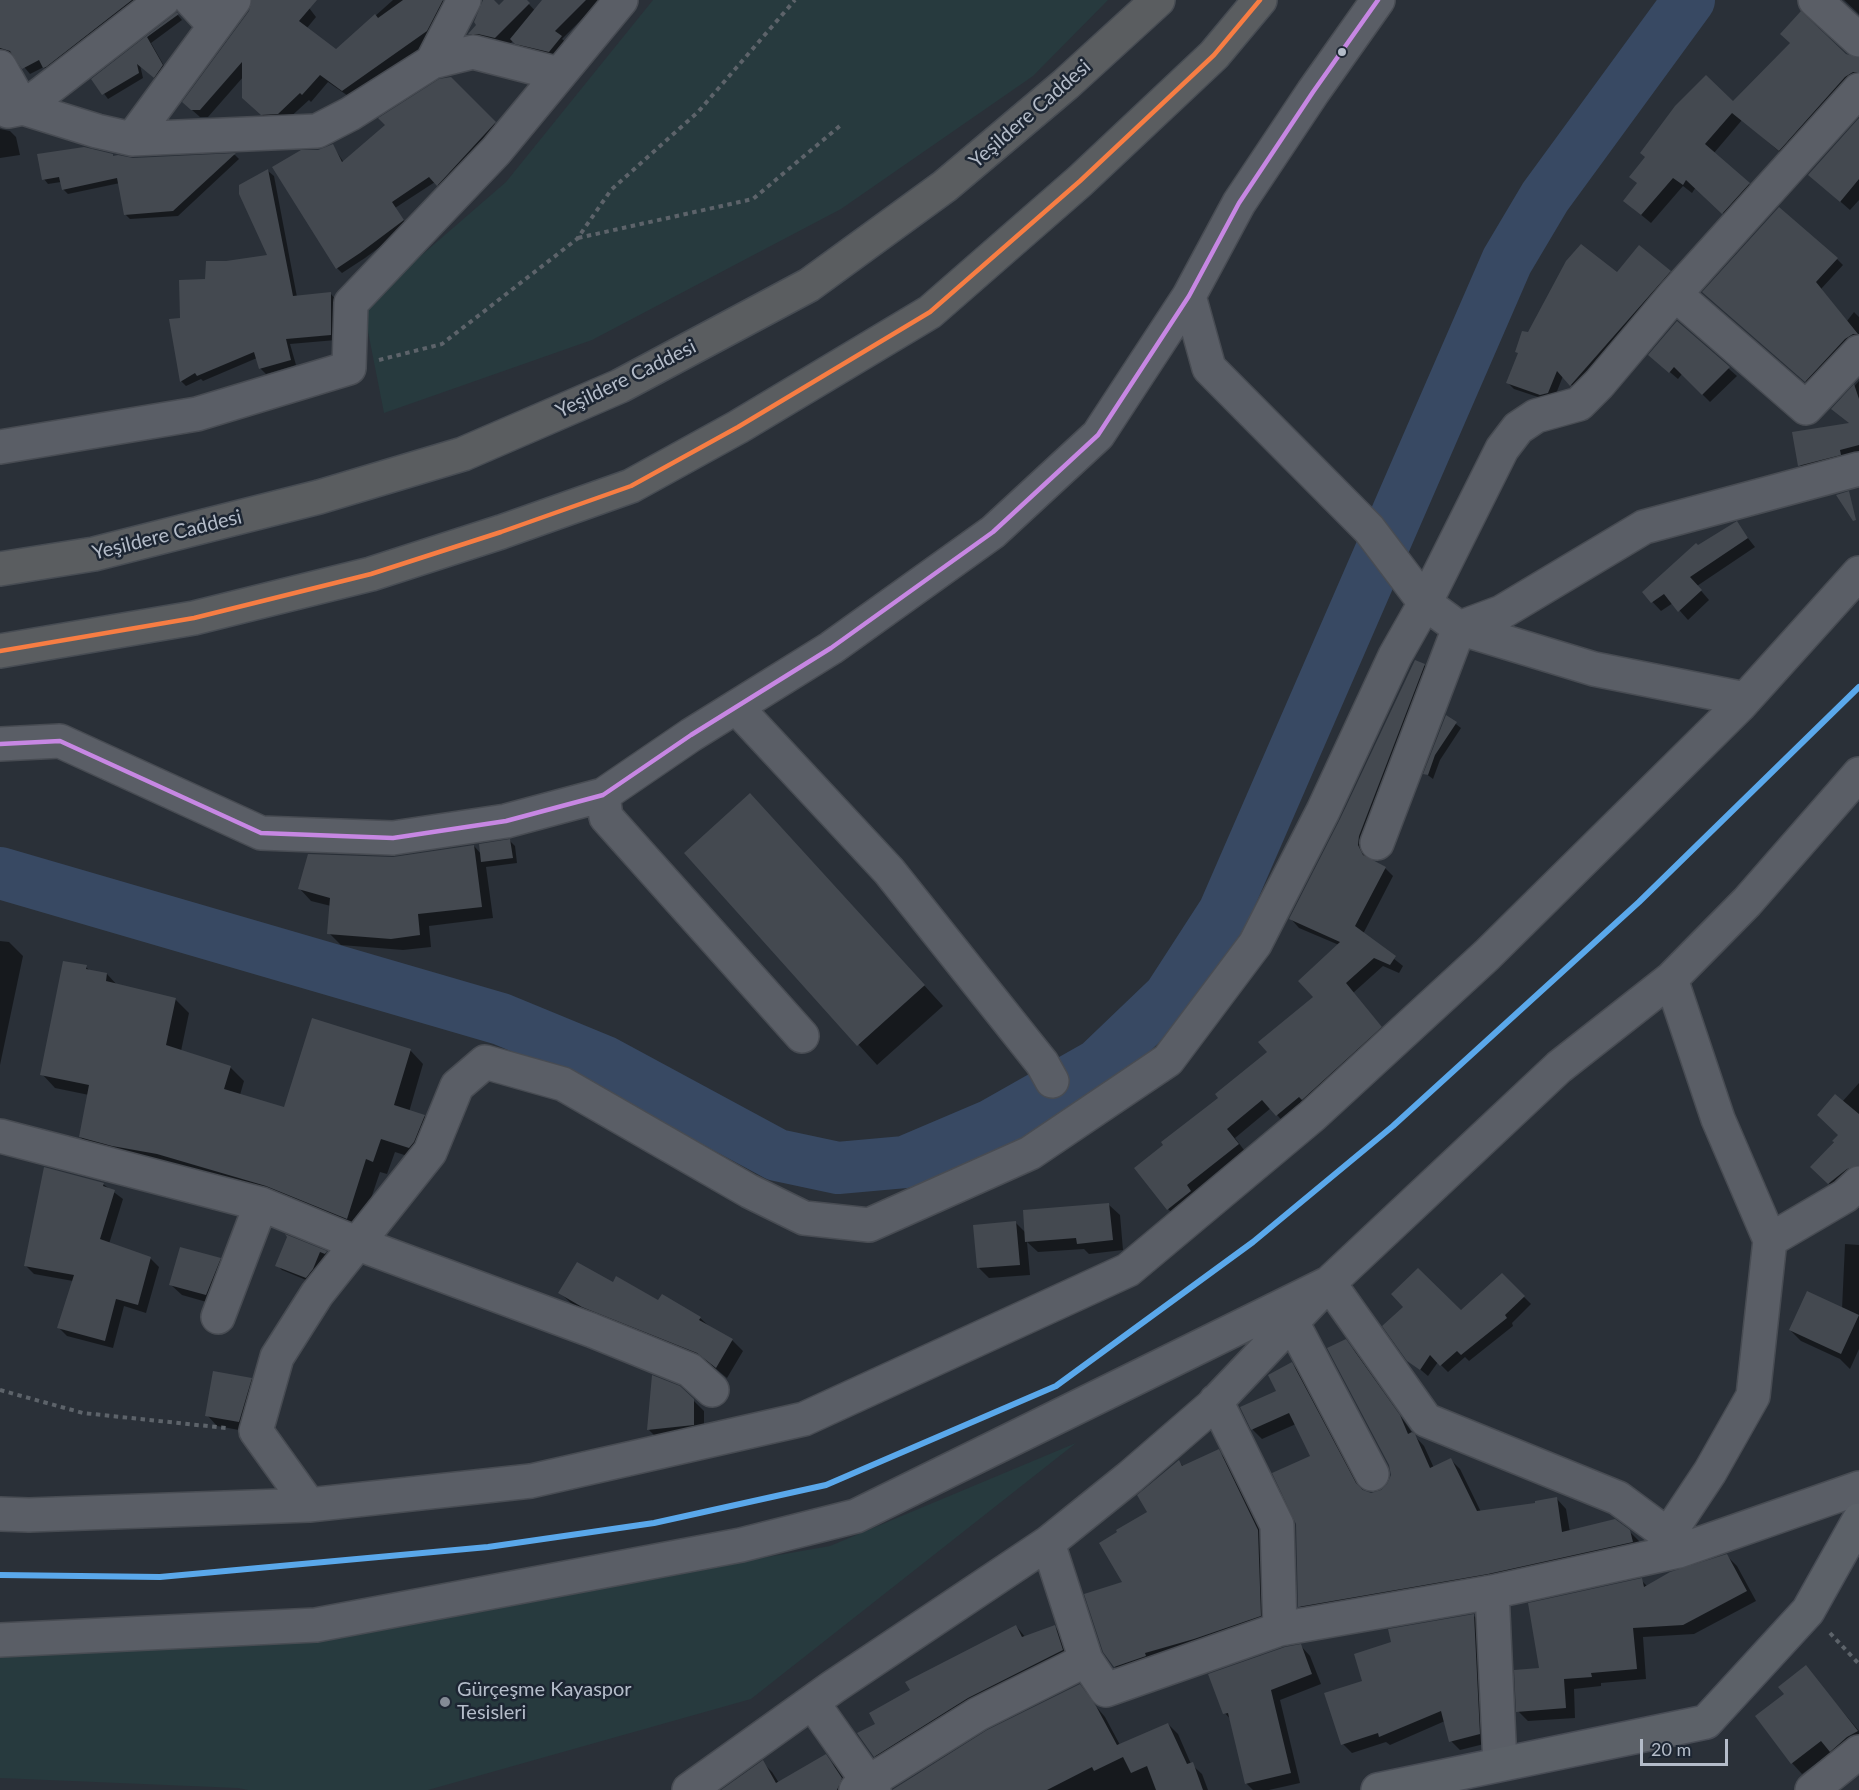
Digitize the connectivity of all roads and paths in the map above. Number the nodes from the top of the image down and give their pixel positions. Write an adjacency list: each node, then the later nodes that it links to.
1 (163, 0): 16 (street)
2 (191, 0): 10 (street)
3 (464, 0): 12 (street)
4 (621, 0): 14 (street)
5 (795, 0): 19 (path)
6 (1158, 0): 26 (highway, Yeşildere Caddesi)
7 (1260, 0): 30 (highway)
8 (1378, 0): 21 (street)
9 (1815, 0): 11 (street)
10 (224, 13): 18 (street)
11 (1859, 40)
12 (432, 62): 14 (street); 18 (street)
13 (0, 67): 16 (street)
14 (559, 74): 23 (street)
15 (1859, 90): 20 (street)
16 (12, 110): 18 (street)
17 (841, 125): 19 (path)
18 (132, 139)
19 (577, 238): 23 (path)
20 (1675, 294): 22 (street); 28 (street)
21 (1189, 296): 28 (street); 32 (street)
22 (1859, 352)
23 (349, 368): 24 (street)
24 (0, 447)
25 (1859, 469): 29 (street)
26 (0, 569)
27 (1859, 573): 31 (street)
28 (1420, 596): 29 (street); 44 (street)
29 (1459, 628): 31 (street); 36 (street)
30 (0, 651)
31 (1745, 699): 54 (street)
32 (736, 707): 35 (street); 39 (street)
33 (0, 744): 35 (street)
34 (1859, 774): 37 (street)
35 (603, 795): 38 (street)
36 (1377, 843)
37 (1671, 979): 43 (street); 45 (street)
38 (802, 1036)
39 (1052, 1081)
40 (0, 1136): 42 (street)
41 (1859, 1183): 43 (street)
42 (261, 1204): 44 (street); 46 (street)
43 (1770, 1240): 58 (street)
44 (356, 1243): 49 (street); 51 (street)
45 (1329, 1283): 47 (street); 58 (street); 62 (street)
46 (218, 1317)
47 (1292, 1322): 50 (street); 52 (street)
48 (0, 1390): 51 (path)
49 (712, 1390)
50 (1216, 1401): 57 (street); 61 (street)
51 (256, 1431): 54 (street)
52 (1372, 1474)
53 (1859, 1488): 58 (street)
54 (309, 1505): 55 (street)
55 (0, 1514)
56 (1859, 1520): 60 (main road)
57 (1048, 1543): 63 (street); 65 (street)
58 (1674, 1543): 59 (street)
59 (1492, 1592): 61 (street); 67 (street)
60 (1808, 1611): 64 (path); 67 (main road)
61 (1280, 1629): 63 (street)
62 (0, 1640)
63 (1086, 1660): 68 (street)
64 (1859, 1664)
65 (812, 1702): 68 (street); 69 (street)
66 (1859, 1752): 71 (street)
67 (1500, 1764): 70 (main road)
68 (866, 1787)
69 (688, 1790)
70 (1378, 1790)
71 (1812, 1790)

